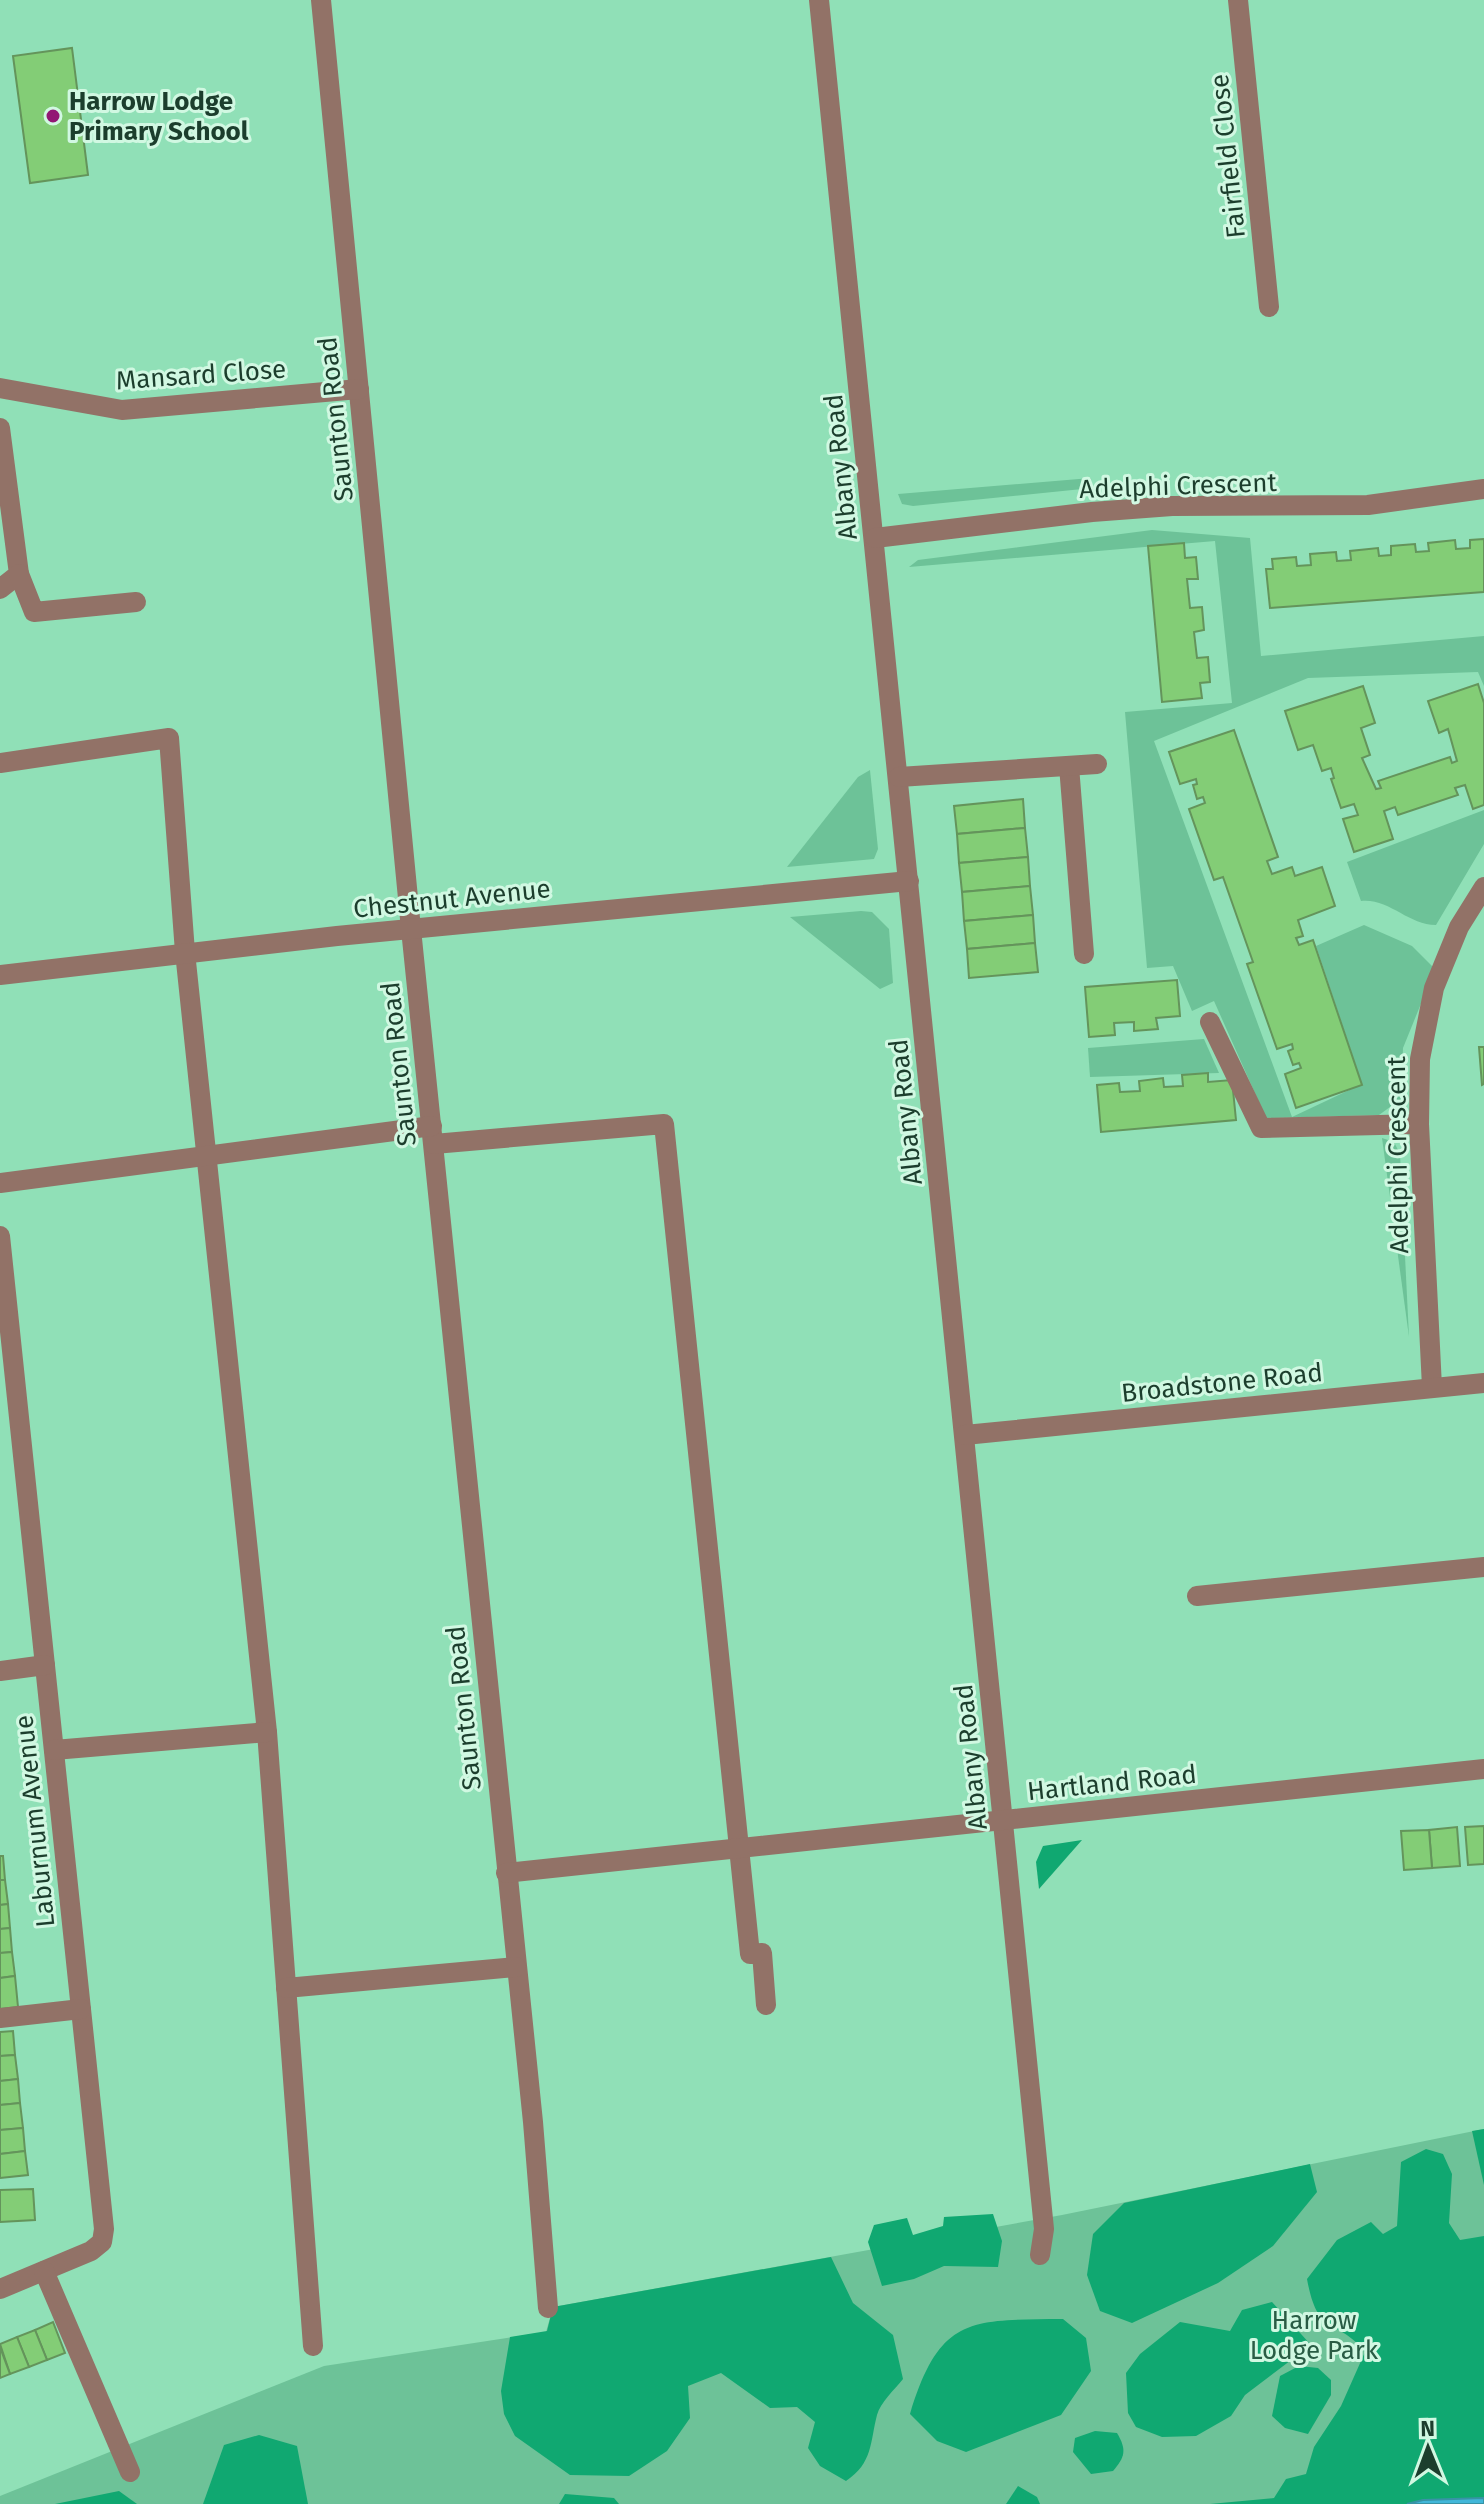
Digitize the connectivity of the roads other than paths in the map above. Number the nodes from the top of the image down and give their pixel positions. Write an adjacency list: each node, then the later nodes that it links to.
1 (321, 0): 6 (street, Saunton Road)
2 (819, 0): 9 (street, Albany Road)
3 (1238, 0): 4 (street, Fairfield Close)
4 (1269, 307)
5 (0, 388): 6 (street, Mansard Close)
6 (359, 389): 19 (street, Saunton Road)
7 (0, 428): 10 (street)
8 (1484, 489): 9 (street, Adelphi Crescent)
9 (875, 538): 16 (street, Albany Road)
10 (19, 574): 11 (street); 12 (street)
11 (0, 589)
12 (136, 602)
13 (0, 763): 20 (street)
14 (1097, 764): 15 (street)
15 (1069, 766): 16 (street); 21 (street)
16 (899, 777): 17 (street, Albany Road)
17 (909, 881): 19 (street, Chestnut Avenue); 31 (street, Albany Road)
18 (1484, 887): 24 (street, Adelphi Crescent)
19 (411, 929): 20 (street, Chestnut Avenue); 25 (street, Saunton Road)
20 (185, 952): 22 (street, Chestnut Avenue); 26 (street)
21 (1084, 954)
22 (0, 975)
23 (1210, 1022): 24 (street)
24 (1419, 1124): 30 (street, Adelphi Crescent)
25 (433, 1135): 26 (street); 40 (street); 41 (street, Saunton Road)
26 (207, 1155): 27 (street); 36 (street)
27 (0, 1183)
28 (0, 1236): 34 (street, Laburnum Avenue)
29 (1484, 1383): 30 (street, Broadstone Road)
30 (1432, 1387): 31 (street, Broadstone Road)
31 (965, 1435): 39 (street, Albany Road)
32 (1484, 1567): 33 (street)
33 (1197, 1596)
34 (45, 1665): 35 (street); 37 (street, Laburnum Avenue)
35 (0, 1671)
36 (267, 1732): 37 (street); 43 (street)
37 (54, 1750): 45 (street, Laburnum Avenue)
38 (1484, 1769): 39 (street, Hartland Road)
39 (1004, 1821): 40 (street, Hartland Road); 47 (street, Albany Road)
40 (741, 1848): 41 (street, Hartland Road); 44 (street)
41 (506, 1873): 42 (street, Saunton Road)
42 (516, 1967): 43 (street); 50 (street, Saunton Road)
43 (286, 1988): 51 (street)
44 (766, 2005)
45 (81, 2009): 46 (street); 48 (street, Laburnum Avenue)
46 (0, 2018)
47 (1040, 2255)
48 (44, 2271): 49 (street, Laburnum Avenue); 52 (street)
49 (0, 2289)
50 (548, 2308)
51 (313, 2346)
52 (130, 2472)

